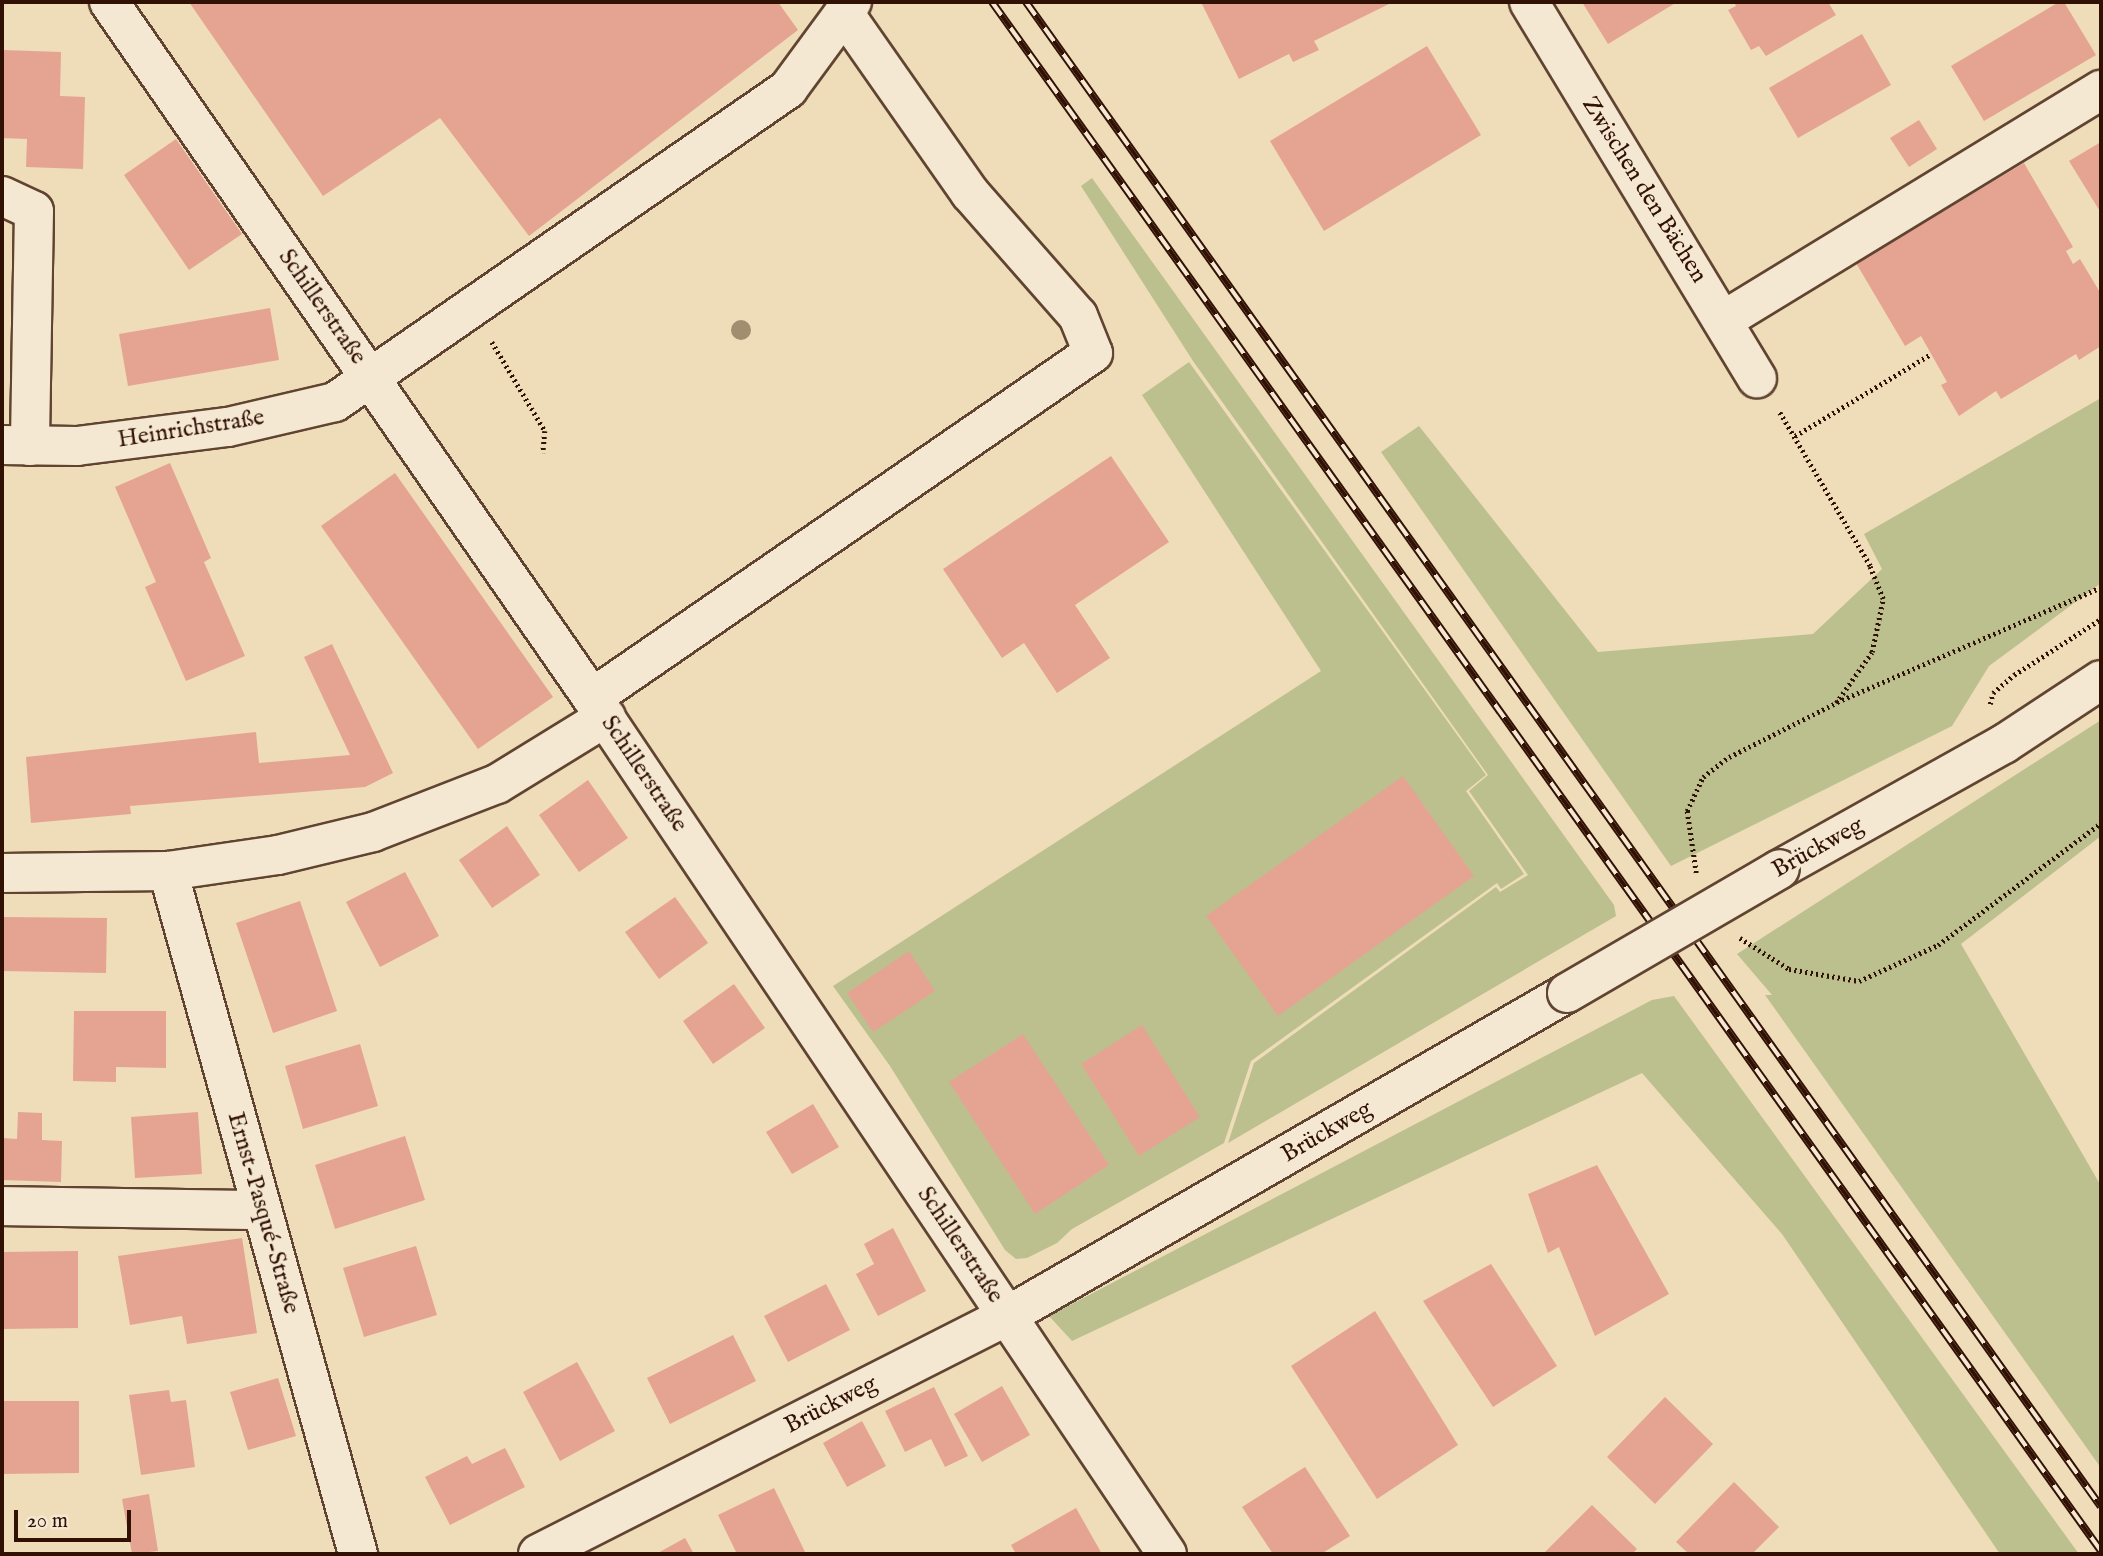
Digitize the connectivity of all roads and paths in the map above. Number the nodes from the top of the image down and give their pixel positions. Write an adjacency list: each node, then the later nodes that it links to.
1 (109, 2): 9 (street, Schillerstraße)
2 (1529, 2): 7 (street, Zwischen den Bächen)
3 (848, 8): 6 (street, Heinrichstraße); 18 (street)
4 (2101, 90): 7 (street)
5 (2, 197): 12 (street)
6 (472, 309): 9 (street, Heinrichstraße); 13 (path)
7 (1724, 320): 10 (street, Zwischen den Bächen)
8 (1931, 354): 11 (path)
9 (371, 378): 12 (street, Heinrichstraße); 18 (street, Schillerstraße)
10 (1757, 378): 11 (path)
11 (1795, 436): 17 (path)
12 (16, 445)
13 (543, 453)
14 (2101, 587): 17 (path)
15 (2101, 619): 19 (path)
16 (2101, 680): 27 (street, Brückweg, bridge)
17 (1836, 703): 23 (path)
18 (599, 708): 21 (street); 27 (street, Schillerstraße)
19 (1989, 710)
20 (2101, 823): 24 (path)
21 (168, 871): 22 (street); 26 (street, Ernst-Pasqué-Straße)
22 (2, 873)
23 (1702, 882)
24 (1732, 926)
25 (2, 1206): 26 (street)
26 (262, 1210): 28 (street, Ernst-Pasqué-Straße)
27 (1007, 1316): 29 (street, Brückweg); 30 (street, Schillerstraße)
28 (358, 1554)
29 (538, 1554)
30 (1167, 1554)

